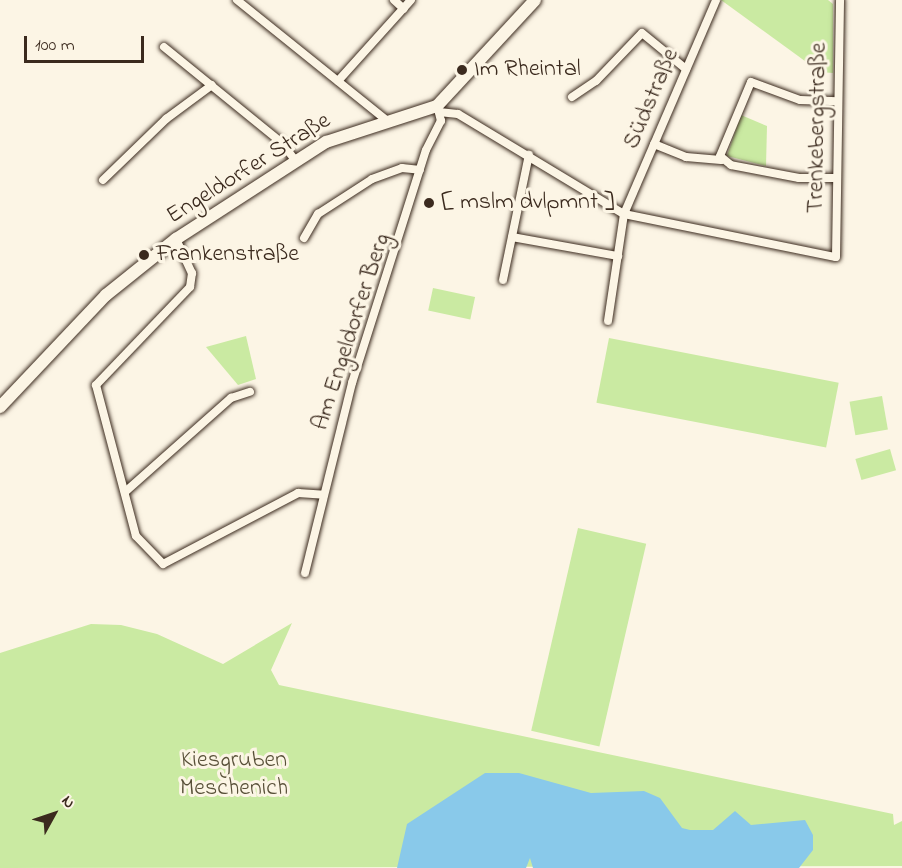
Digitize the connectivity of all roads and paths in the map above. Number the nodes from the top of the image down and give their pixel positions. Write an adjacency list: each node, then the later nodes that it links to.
1 (237, 0): 10 (street)
2 (394, 0): 7 (street)
3 (411, 0): 7 (street)
4 (535, 0): 14 (street)
5 (716, 0): 9 (street, Südstraße)
6 (840, 0): 13 (street, Trenkebergstraße)
7 (404, 9): 10 (street)
8 (164, 47): 11 (street)
9 (686, 69): 12 (street); 16 (street, Südstraße)
10 (338, 81): 15 (street)
11 (212, 85): 18 (street); 22 (street)
12 (572, 97)
13 (838, 101): 19 (street); 21 (street, Trenkebergstraße)
14 (438, 109): 15 (street, Engeldorfer Straße); 17 (street); 20 (street, Am Engeldorfer Berg)
15 (385, 118): 18 (street, Engeldorfer Straße)
16 (654, 144): 19 (street); 23 (street, Südstraße)
17 (529, 155): 23 (street); 24 (street)
18 (295, 160): 26 (street, Engeldorfer Straße)
19 (721, 160): 21 (street)
20 (420, 170): 25 (street); 33 (street, Am Engeldorfer Berg)
21 (836, 178): 23 (street, Trenkebergstraße)
22 (104, 180)
23 (624, 214): 27 (street, Südstraße)
24 (512, 237): 27 (street); 28 (street)
25 (304, 238)
26 (176, 239): 31 (street, Engeldorfer Straße); 32 (street)
27 (618, 256): 29 (street, Südstraße)
28 (503, 280)
29 (608, 321)
30 (250, 392): 32 (street)
31 (0, 407)
32 (125, 492): 33 (street)
33 (324, 495): 34 (street, Am Engeldorfer Berg)
34 (305, 573)

